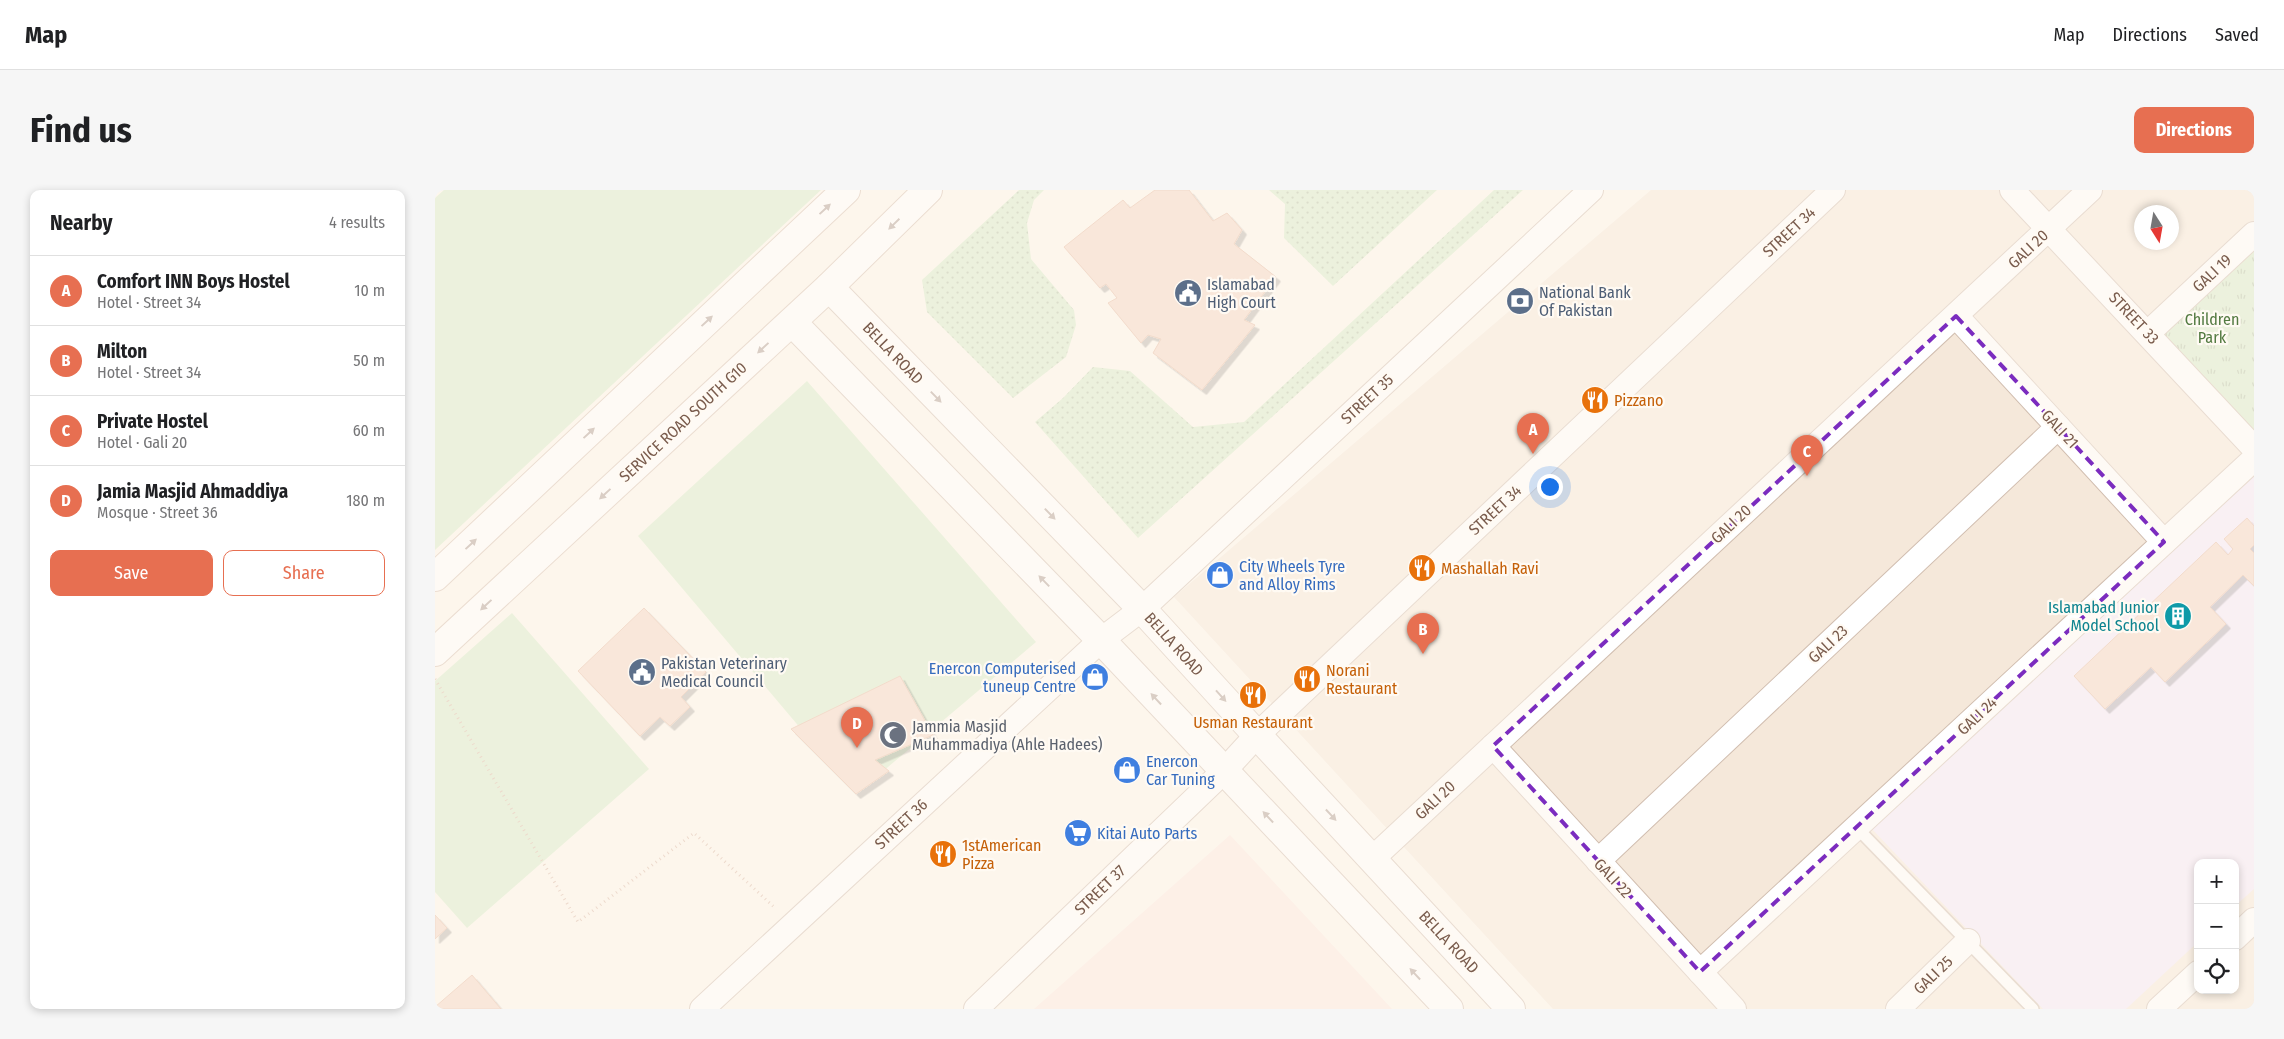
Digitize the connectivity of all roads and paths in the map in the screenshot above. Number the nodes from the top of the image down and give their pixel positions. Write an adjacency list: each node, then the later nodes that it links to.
1 (846, 190): 17 (street, one-way to 1)
2 (929, 190): 9 (street, SERVICE ROAD SOUTH G10, one-way to 9)
3 (1591, 190): 18 (street, STREET 35)
4 (1833, 190): 22 (street, STREET 34)
5 (2012, 190): 7 (street, STREET 33)
6 (2090, 190): 7 (street, GALI 20)
7 (2050, 228): 10 (street, GALI 20); 12 (street, STREET 33)
8 (2254, 234): 12 (street, GALI 19)
9 (829, 287): 11 (street, SERVICE ROAD SOUTH G10); 18 (street, BELLA ROAD, one-way to 18)
10 (1956, 316): 13 (street, GALI 21); 23 (street, GALI 20)
11 (791, 322): 19 (street, one-way to 11); 20 (street, SERVICE ROAD SOUTH G10, one-way to 20)
12 (2148, 333): 14 (street, STREET 33)
13 (2058, 427): 16 (street, GALI 21); 27 (street, GALI 23)
14 (2254, 448)
15 (2254, 459): 16 (street, GALI 24)
16 (2164, 542): 25 (street, GALI 24)
17 (435, 577)
18 (1142, 609): 19 (street, STREET 35); 22 (street, BELLA ROAD, one-way to 22)
19 (1101, 640): 24 (street, one-way to 19); 29 (street, STREET 36)
20 (435, 652)
21 (435, 679): 29 (path)
22 (1257, 736): 24 (street, STREET 34); 26 (street, BELLA ROAD, one-way to 26)
23 (1493, 746): 26 (street, GALI 20); 27 (street, GALI 22)
24 (1224, 771): 35 (street, STREET 37); 36 (street, one-way to 24)
25 (1856, 827): 31 (lane); 32 (street, GALI 24)
26 (1372, 859): 37 (street, BELLA ROAD)
27 (1598, 861): 32 (street, GALI 22)
28 (2254, 920): 30 (street)
29 (792, 924): 34 (street, STREET 36)
30 (2239, 934)
31 (1968, 941): 39 (street, GALI 25); 40 (lane)
32 (1700, 972): 38 (street, GALI 22)
33 (2194, 977): 41 (street)
34 (702, 1009)
35 (975, 1009)
36 (1449, 1009)
37 (1511, 1009)
38 (1734, 1009)
39 (1898, 1009)
40 (2033, 1009)
41 (2159, 1009)

